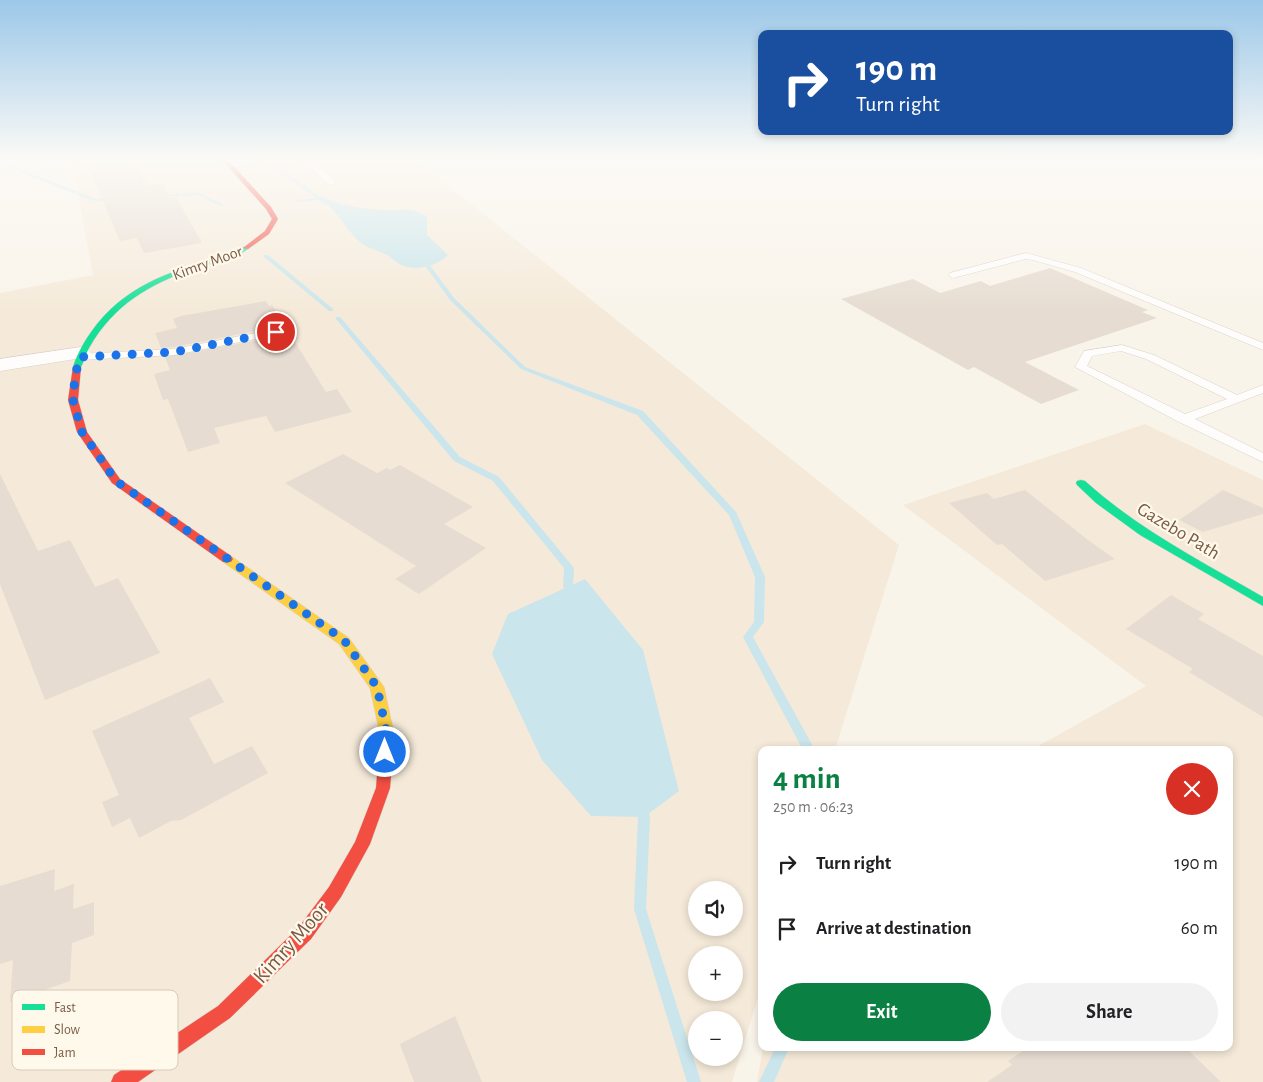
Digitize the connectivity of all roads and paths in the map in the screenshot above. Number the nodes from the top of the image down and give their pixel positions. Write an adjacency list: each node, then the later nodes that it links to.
1 (271, 211): 5 (street, Kimry Moor)
2 (953, 275): 4 (lane)
3 (276, 332): 5 (lane)
4 (1263, 347)
5 (81, 355): 6 (street); 13 (street, Kimry Moor)
6 (0, 365)
7 (1263, 389): 8 (lane)
8 (1237, 399): 9 (lane); 9 (lane)
9 (1183, 419): 10 (lane)
10 (1263, 458)
11 (1081, 483): 12 (street, Gazebo Path)
12 (1263, 602)
13 (178, 1043)
14 (139, 1070): 15 (street, Kimry Moor)
15 (121, 1082)

